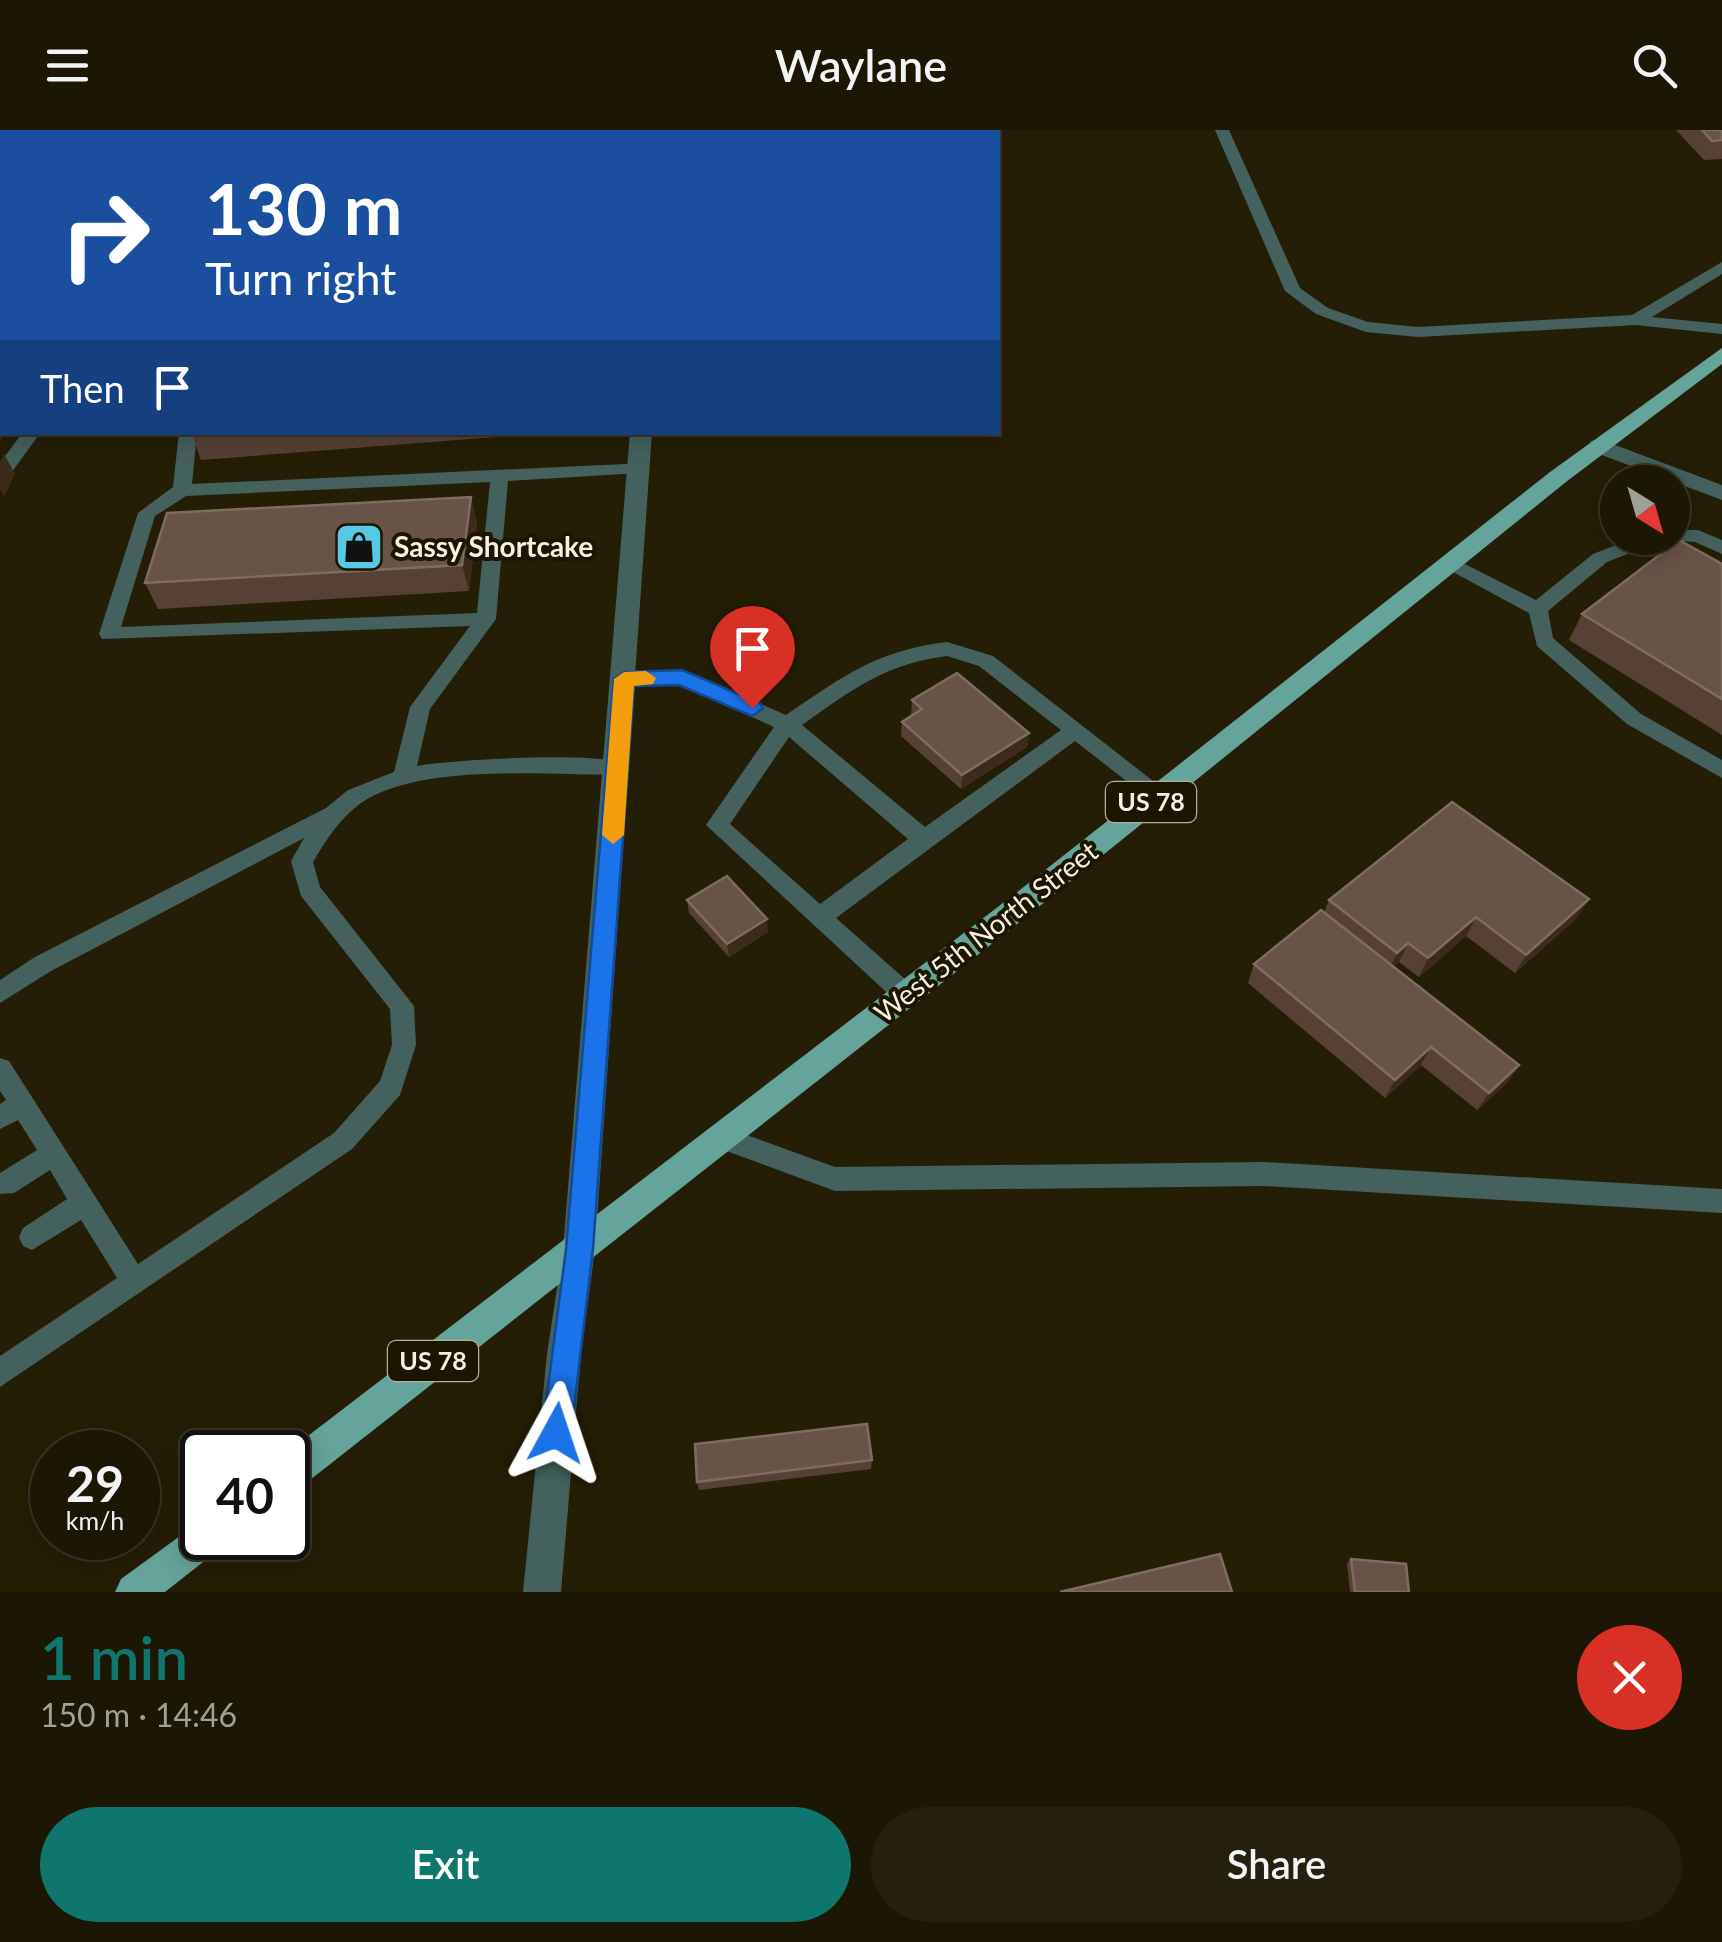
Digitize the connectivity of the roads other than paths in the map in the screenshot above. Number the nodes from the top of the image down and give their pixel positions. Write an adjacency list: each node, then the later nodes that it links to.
1 (1222, 130): 3 (lane)
2 (1722, 266): 3 (lane)
3 (1636, 320): 4 (lane)
4 (1722, 329)
5 (1722, 354): 9 (main road, West 5th North Street / US 78)
6 (31, 435): 11 (lane)
7 (188, 435): 13 (lane)
8 (641, 435): 10 (street)
9 (1599, 446): 14 (street); 18 (main road, West 5th North Street / US 78)
10 (640, 467): 12 (lane); 21 (street)
11 (5, 469)
12 (499, 478): 13 (lane); 20 (lane)
13 (182, 490): 20 (lane)
14 (1722, 493)
15 (1690, 536): 16 (lane)
16 (1722, 548)
17 (1608, 555): 19 (lane)
18 (1450, 565): 19 (lane); 27 (main road, West 5th North Street / US 78)
19 (1538, 609): 25 (lane)
20 (486, 619): 26 (lane)
21 (624, 679): 22 (lane); 24 (street)
22 (787, 724): 23 (lane); 29 (lane); 30 (lane)
23 (1076, 730): 27 (lane); 29 (lane)
24 (618, 768): 26 (lane); 41 (street)
25 (1722, 770)
26 (404, 776): 28 (lane)
27 (1160, 795): 32 (main road, West 5th North Street / US 78)
28 (333, 814): 31 (lane); 42 (lane)
29 (924, 839): 30 (lane)
30 (820, 918): 32 (lane)
31 (0, 993)
32 (906, 994): 35 (main road, West 5th North Street / US 78)
33 (0, 1069): 34 (lane)
34 (11, 1111): 36 (lane)
35 (722, 1138): 38 (lane); 41 (main road, West 5th North Street / US 78)
36 (53, 1154): 37 (lane); 39 (lane)
37 (4, 1184)
38 (1722, 1200)
39 (84, 1203): 40 (lane); 42 (lane)
40 (32, 1236)
41 (580, 1249): 44 (main road, US 78); 47 (street)
42 (134, 1281): 43 (lane)
43 (0, 1373)
44 (310, 1457)
45 (180, 1557): 46 (main road)
46 (134, 1592)
47 (542, 1592)

